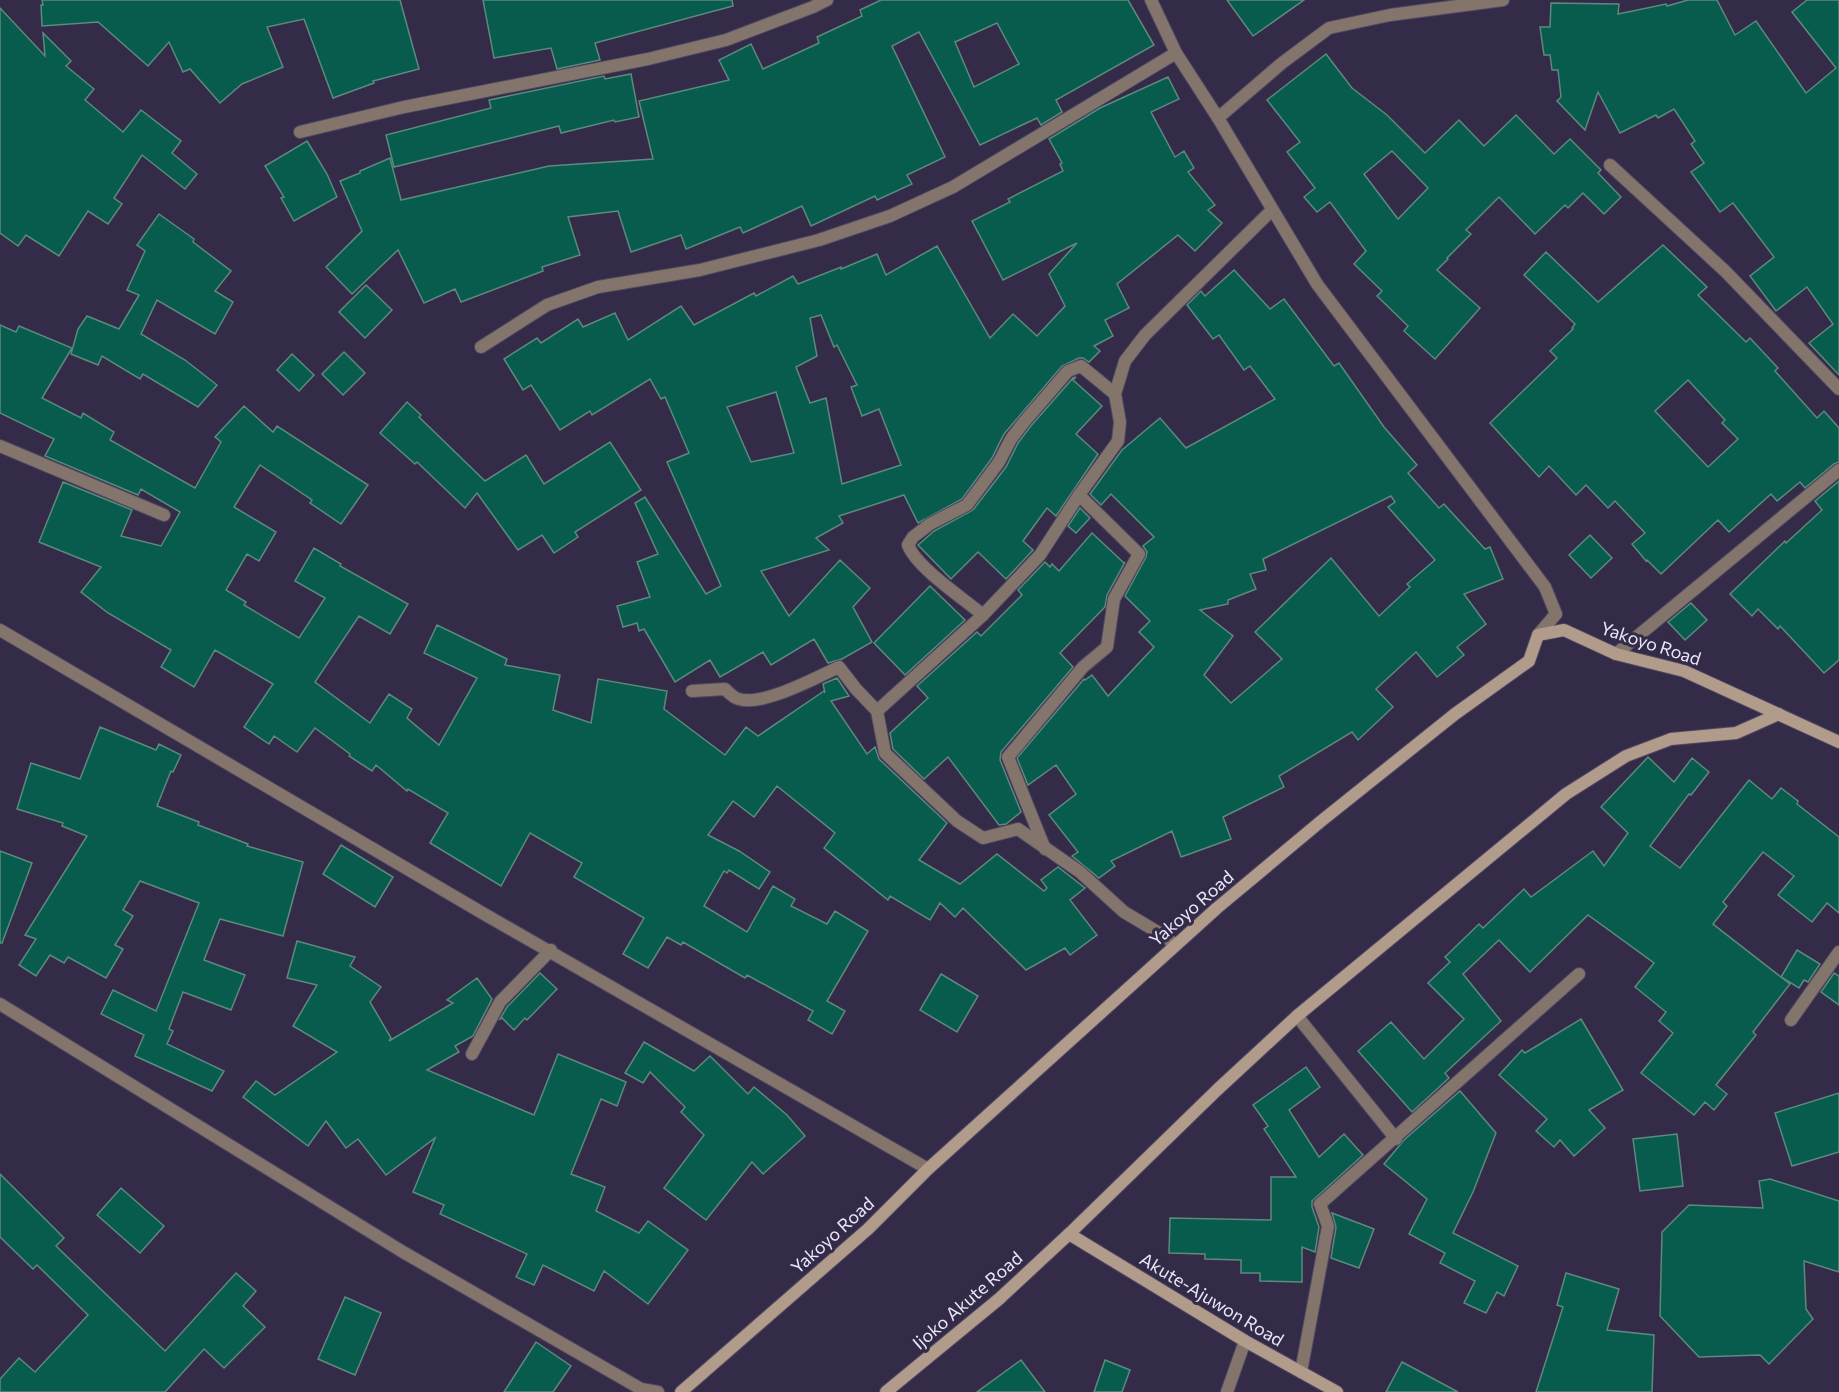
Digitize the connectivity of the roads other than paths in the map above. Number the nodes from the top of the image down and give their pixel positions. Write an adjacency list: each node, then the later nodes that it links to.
1 (827, 0): 6 (street)
2 (1152, 0): 4 (street)
3 (1503, 0): 5 (street)
4 (1176, 53): 5 (street); 9 (street)
5 (1218, 118): 8 (street)
6 (300, 132)
7 (1610, 165): 10 (street)
8 (1272, 210): 11 (street); 18 (street)
9 (481, 347)
10 (1839, 388)
11 (1115, 394): 14 (street); 16 (street)
12 (0, 446): 15 (street)
13 (1839, 471): 19 (street)
14 (1079, 495): 16 (street); 24 (street)
15 (164, 515)
16 (983, 615): 21 (street)
17 (0, 630): 26 (street)
18 (1538, 635): 19 (main road, Yakoyo Road); 25 (main road, Yakoyo Road)
19 (1616, 654): 22 (main road, Yakoyo Road)
20 (692, 691): 21 (street)
21 (877, 711): 24 (street)
22 (1779, 714): 23 (main road, Yakoyo Road); 30 (main road)
23 (1839, 742)
24 (1045, 849): 25 (street)
25 (1175, 945): 34 (main road, Yakoyo Road)
26 (551, 950): 32 (street); 34 (street)
27 (1839, 952): 31 (street)
28 (1579, 974): 33 (street)
29 (0, 1004): 38 (street)
30 (1297, 1016): 33 (street); 35 (main road)
31 (1791, 1020)
32 (472, 1054)
33 (1395, 1139): 37 (street)
34 (928, 1169): 39 (main road, Yakoyo Road)
35 (1069, 1234): 36 (main road, Akute-Ajuwon Road); 40 (main road, Ijoko Akute Road)
36 (1245, 1341): 37 (main road, Akute-Ajuwon Road); 41 (street)
37 (1301, 1372): 42 (main road, Akute-Ajuwon Road)
38 (658, 1392)
39 (681, 1392)
40 (886, 1392)
41 (1227, 1392)
42 (1337, 1392)

